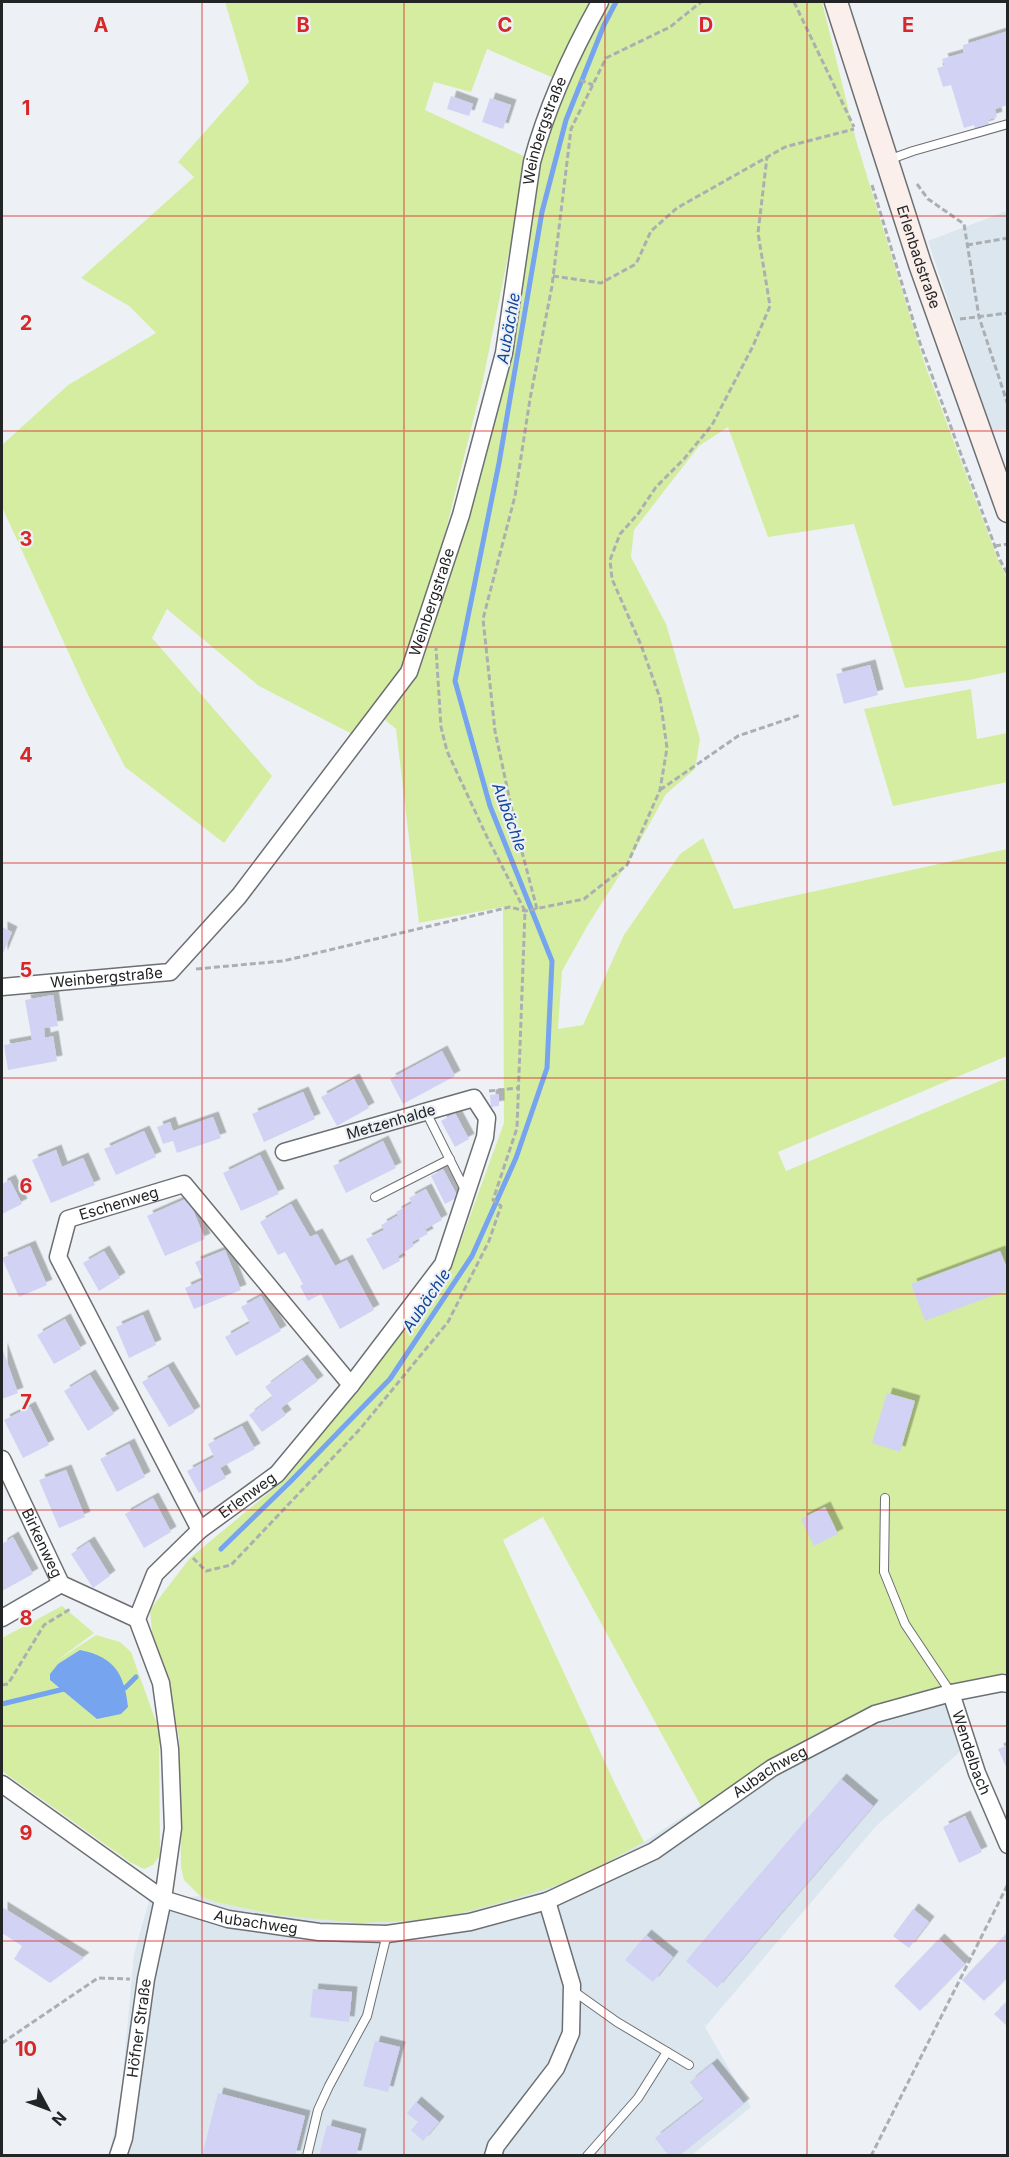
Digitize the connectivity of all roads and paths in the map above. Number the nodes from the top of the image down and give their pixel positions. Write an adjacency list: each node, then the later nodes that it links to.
1 (600, 2): 28 (street, Weinbergstraße)
2 (701, 2): 6 (path)
3 (794, 2): 9 (path)
4 (836, 2): 10 (main road, Erlenbadstraße)
5 (578, 79): 6 (path)
6 (591, 84): 14 (path)
7 (1008, 124): 8 (lane)
8 (913, 151): 10 (lane); 13 (path)
9 (767, 157): 14 (path); 25 (path)
10 (888, 160): 17 (main road, Erlenbadstraße)
11 (871, 184): 21 (path)
12 (1008, 238): 13 (path)
13 (967, 245): 16 (path)
14 (553, 276): 26 (path)
15 (1008, 313): 16 (path)
16 (979, 317): 17 (path); 18 (path)
17 (941, 322): 19 (main road, Erlenbadstraße)
18 (1008, 405)
19 (1008, 511)
20 (1008, 544): 21 (path)
21 (995, 546): 22 (path)
22 (1008, 575)
23 (435, 643): 27 (path)
24 (800, 715): 25 (path)
25 (660, 790): 26 (path)
26 (537, 909): 27 (path)
27 (525, 911): 28 (path); 30 (path)
28 (170, 972): 29 (street, Weinbergstraße)
29 (2, 987)
30 (518, 1088): 31 (path); 41 (path)
31 (474, 1098): 32 (street, Metzenhalde); 35 (street, Erlenweg)
32 (426, 1112): 33 (street, Metzenhalde); 34 (lane)
33 (284, 1152)
34 (450, 1159): 35 (lane); 36 (lane)
35 (466, 1191): 37 (street, Erlenweg)
36 (375, 1197)
37 (351, 1385): 40 (street, Erlenweg); 40 (street, Eschenweg)
38 (2, 1459): 42 (street, Birkenweg)
39 (885, 1498): 48 (lane)
40 (200, 1530): 41 (street, Erlenweg)
41 (182, 1546): 45 (street, Erlenweg)
42 (61, 1584): 44 (street); 45 (street, Birkenweg)
43 (79, 1604): 47 (path)
44 (2, 1618)
45 (137, 1619): 52 (street)
46 (1008, 1683): 48 (street, Aubachweg)
47 (2, 1685)
48 (951, 1693): 50 (street, Wendelbach); 53 (street, Aubachweg)
49 (2, 1784): 52 (street, Aubachweg)
50 (1008, 1845)
51 (1008, 1884): 64 (path)
52 (163, 1899): 54 (street, Aubachweg); 55 (street, Höfner Straße)
53 (547, 1901): 54 (street, Aubachweg); 56 (street)
54 (387, 1934): 61 (lane)
55 (146, 1979): 57 (path); 60 (street, Höfner Straße)
56 (572, 1989): 58 (lane); 62 (street)
57 (2, 2043)
58 (667, 2052): 59 (lane); 63 (lane)
59 (689, 2065)
60 (121, 2153)
61 (307, 2156)
62 (493, 2156)
63 (587, 2156)
64 (871, 2156)

